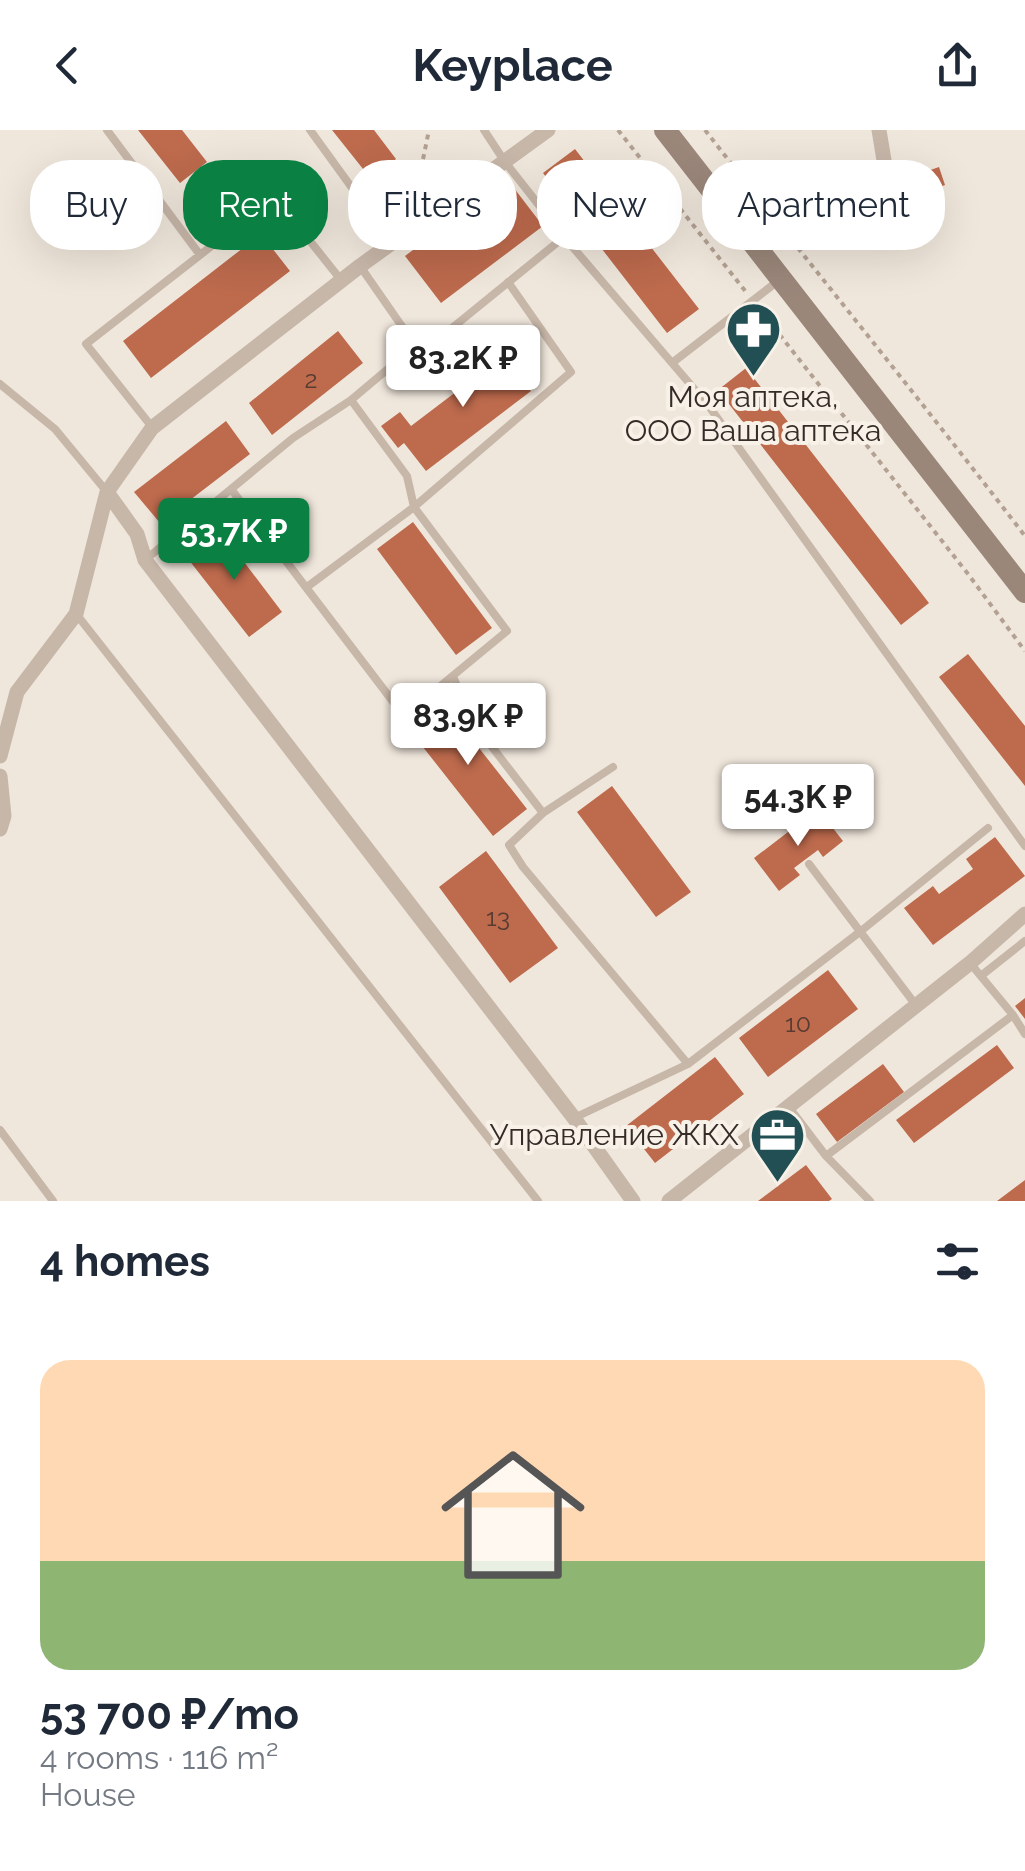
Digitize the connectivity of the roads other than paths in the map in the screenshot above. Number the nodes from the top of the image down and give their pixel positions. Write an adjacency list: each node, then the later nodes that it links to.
1 (107, 130): 16 (lane)
2 (310, 130): 11 (lane)
3 (484, 130): 7 (lane)
4 (548, 130): 8 (street)
5 (665, 130): 18 (main road)
6 (879, 130): 9 (street)
7 (505, 160)
8 (509, 160)
9 (884, 160)
10 (517, 176): 12 (lane)
11 (348, 182)
12 (537, 202)
13 (382, 250): 17 (street)
14 (547, 250): 20 (lane)
15 (576, 250): 22 (lane)
16 (200, 255): 19 (lane); 25 (lane)
17 (360, 266): 19 (street); 21 (lane)
18 (782, 278): 22 (lane); 31 (main road)
19 (341, 280): 25 (street)
20 (508, 282): 21 (lane); 28 (lane)
21 (417, 348): 24 (lane)
22 (672, 363): 40 (lane)
23 (0, 384): 27 (lane)
24 (351, 400): 26 (lane); 28 (lane)
25 (152, 428): 27 (street)
26 (232, 489): 29 (lane); 30 (lane)
27 (106, 492): 29 (street); 32 (street)
28 (414, 507): 30 (lane); 33 (lane)
29 (145, 560): 51 (street)
30 (307, 587): 33 (lane)
31 (1025, 592)
32 (76, 614): 34 (street); 55 (lane)
33 (452, 676): 37 (lane)
34 (0, 754)
35 (612, 766): 37 (lane)
36 (0, 776): 39 (street)
37 (543, 813): 49 (lane)
38 (988, 828): 43 (lane)
39 (0, 829)
40 (1025, 846)
41 (809, 864): 43 (lane)
42 (1025, 914): 45 (street)
43 (861, 931): 46 (lane); 49 (lane)
44 (1025, 941): 45 (lane)
45 (976, 969): 46 (street); 47 (lane)
46 (915, 1004): 50 (street)
47 (1013, 1014): 48 (lane); 53 (lane)
48 (1025, 1034)
49 (688, 1064): 51 (lane)
50 (788, 1106): 53 (lane); 57 (street)
51 (574, 1118): 56 (street)
52 (0, 1130): 54 (lane)
53 (826, 1156): 58 (lane)
54 (53, 1201)
55 (538, 1201)
56 (633, 1201)
57 (668, 1201)
58 (870, 1201)

